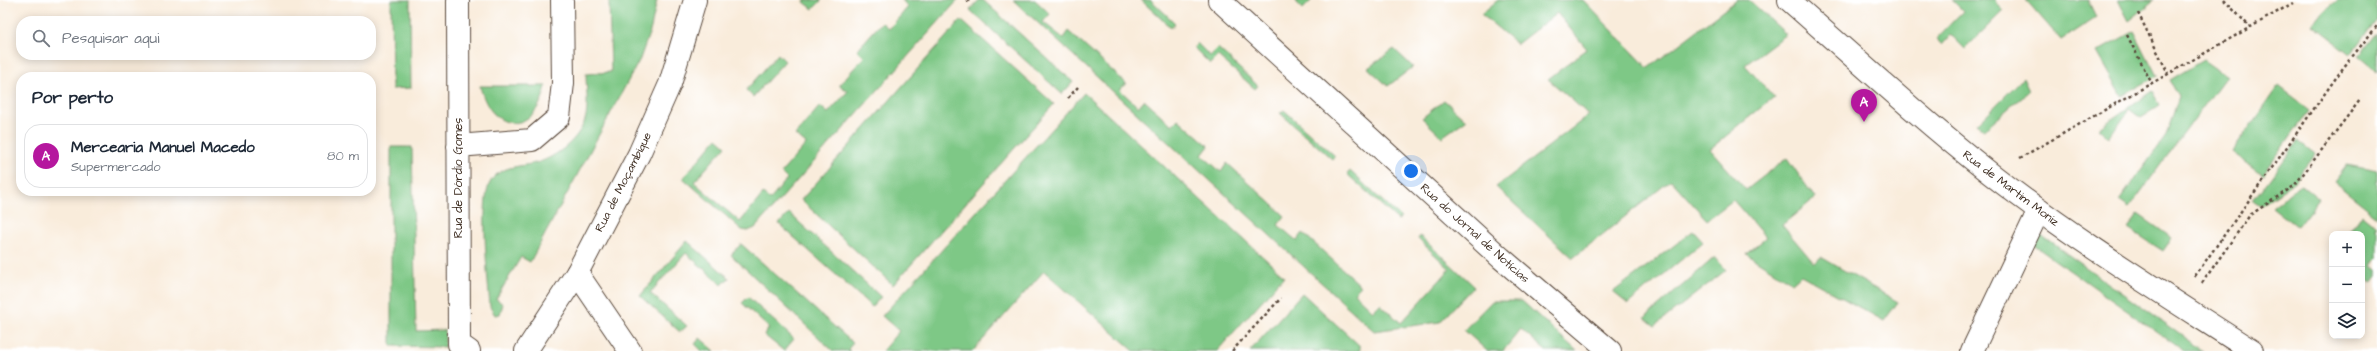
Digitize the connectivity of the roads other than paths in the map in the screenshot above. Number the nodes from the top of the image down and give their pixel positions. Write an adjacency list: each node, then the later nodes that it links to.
1 (458, 0): 6 (street, Rua de Dórdio Gomes)
2 (562, 0): 6 (street)
3 (695, 0): 8 (street, Rua de Moçambique)
4 (1219, 0): 12 (street, Rua do Jornal de Notícias)
5 (1789, 0): 7 (street, Rua de Martim Moniz)
6 (458, 146): 9 (street, Rua de Dórdio Gomes)
7 (2039, 210): 13 (street); 14 (street, Rua de Martim Moniz)
8 (577, 273): 10 (street, Rua de Moçambique); 11 (street)
9 (469, 351)
10 (526, 351)
11 (630, 351)
12 (1610, 351)
13 (1972, 351)
14 (2252, 351)

